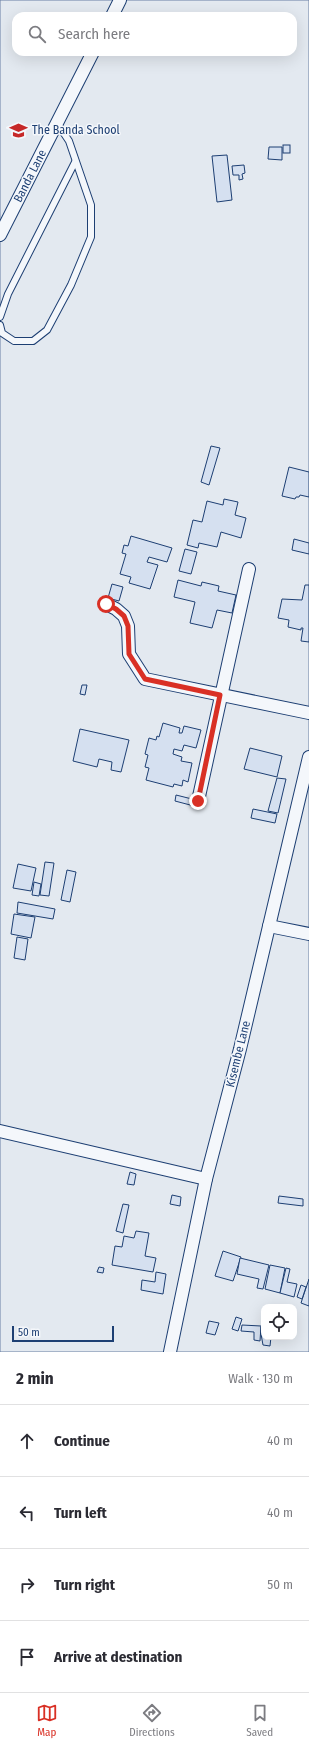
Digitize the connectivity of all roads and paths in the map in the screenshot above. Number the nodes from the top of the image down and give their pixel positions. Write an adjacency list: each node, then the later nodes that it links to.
1 (120, 0): 2 (street)
2 (114, 12)
3 (91, 56): 4 (street, Banda Lane)
4 (57, 123): 5 (lane); 6 (street, Banda Lane)
5 (75, 162): 7 (lane); 8 (lane)
6 (0, 235)
7 (0, 316)
8 (0, 325)
9 (249, 569): 11 (street)
10 (106, 604): 11 (street)
11 (220, 695): 12 (street); 14 (street)
12 (309, 713)
13 (309, 757): 15 (street, Kisembe Lane)
14 (198, 801)
15 (269, 926): 16 (street); 18 (street, Kisembe Lane)
16 (309, 934)
17 (0, 1131): 18 (street)
18 (206, 1179): 19 (street, Kisembe Lane)
19 (170, 1352)

